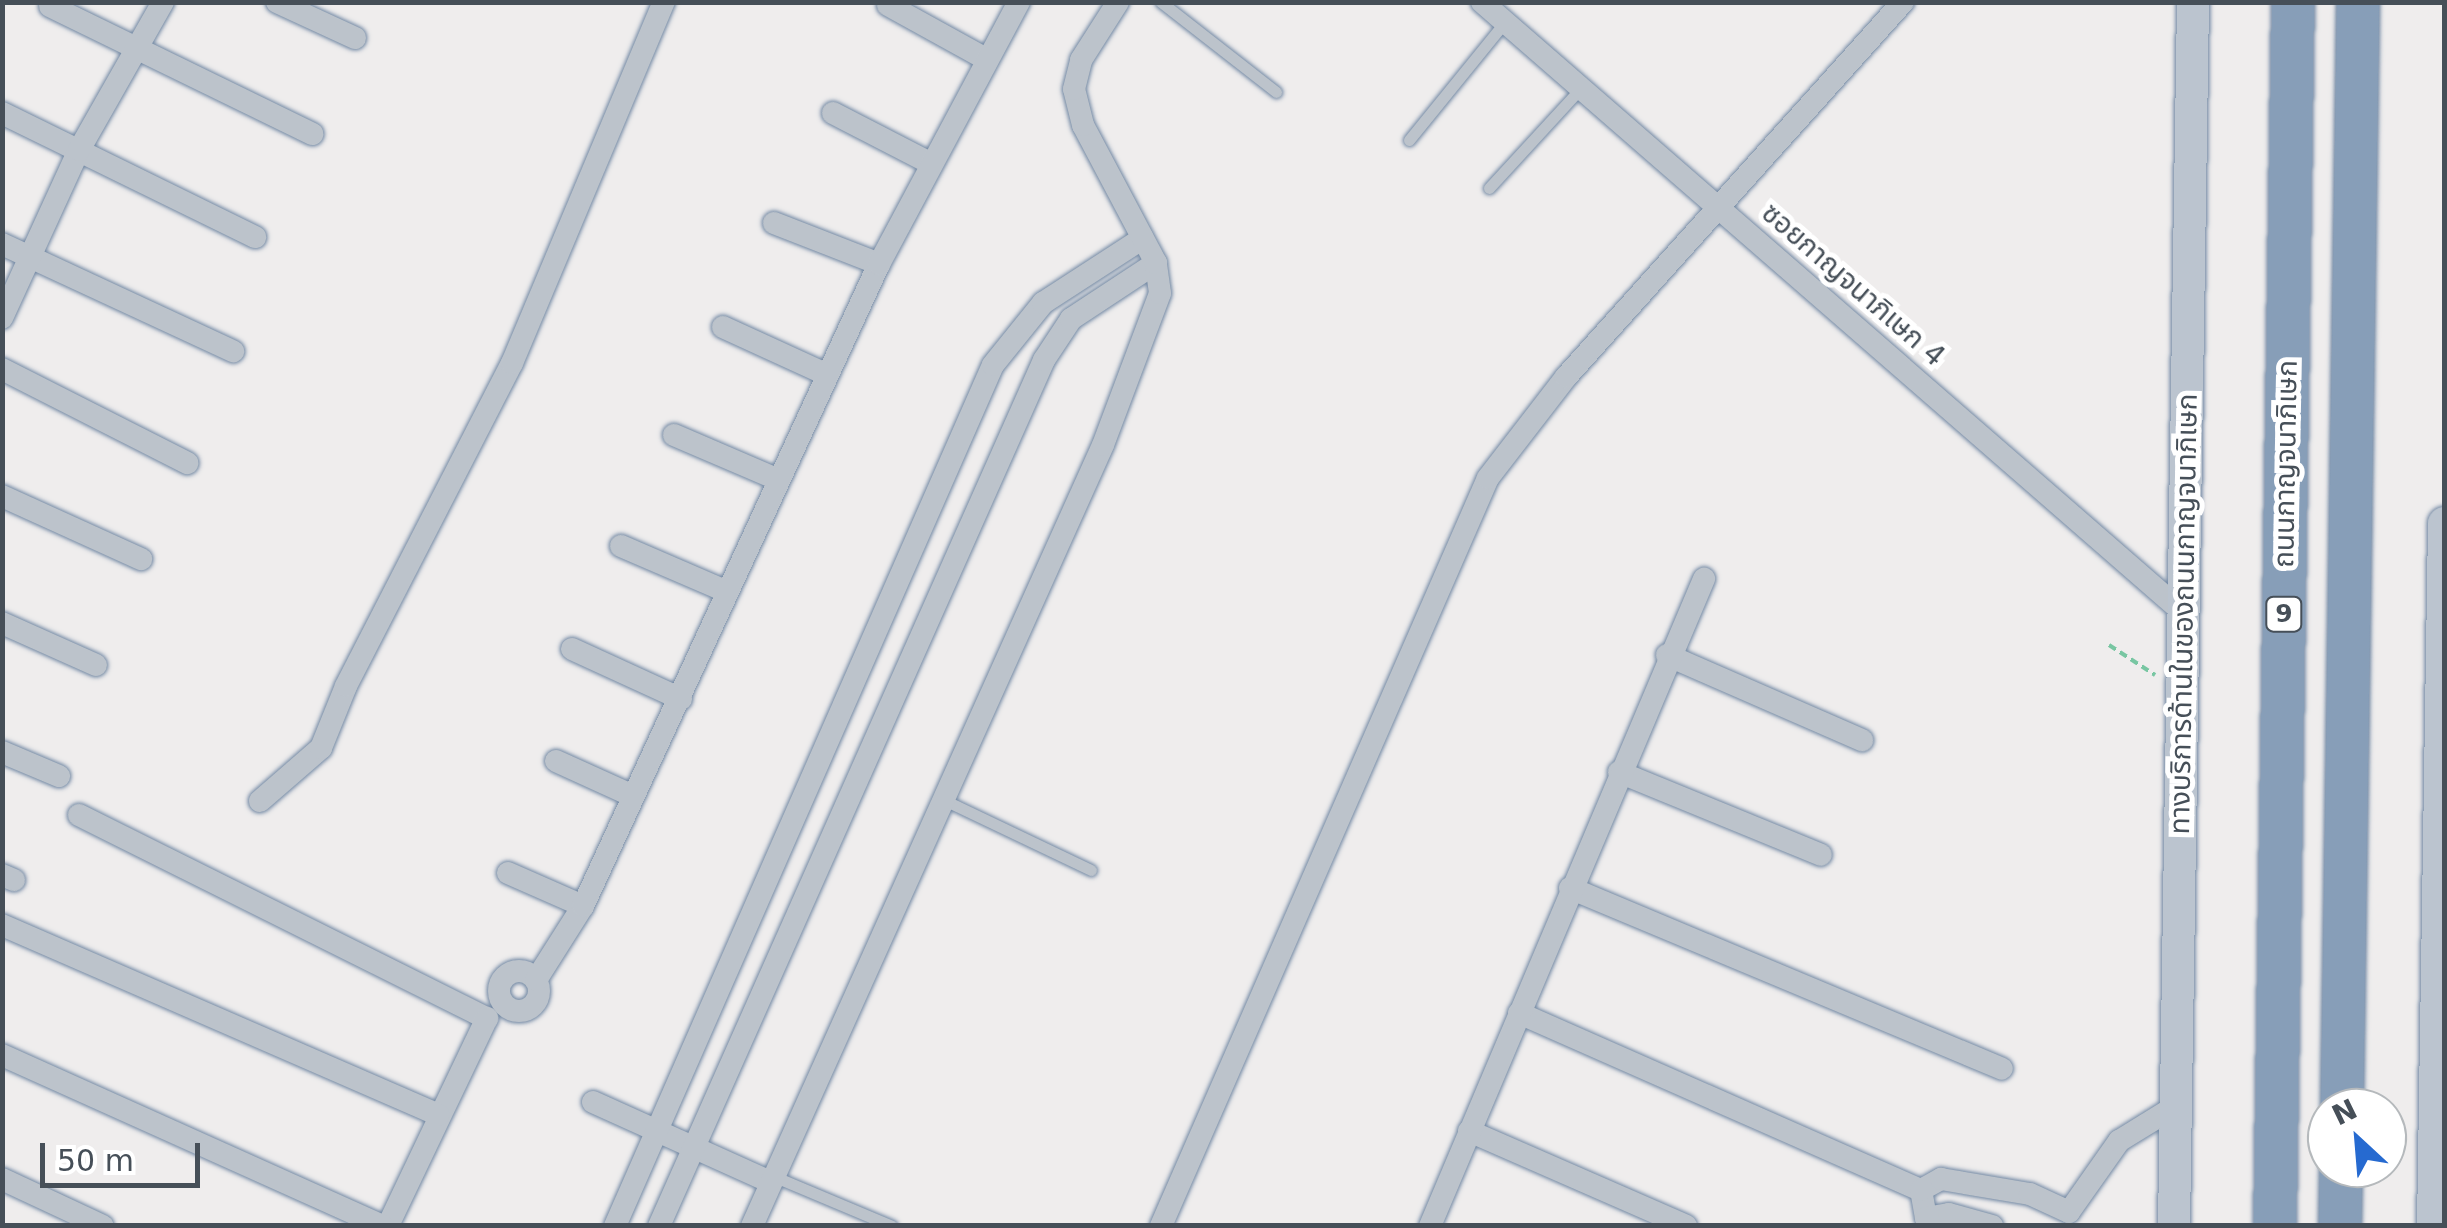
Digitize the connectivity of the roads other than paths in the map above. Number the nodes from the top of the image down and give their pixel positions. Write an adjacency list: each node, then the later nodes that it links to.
1 (163, 2): 16 (street)
2 (277, 2): 15 (street)
3 (664, 2): 63 (street)
4 (1020, 2): 17 (street)
5 (1118, 2): 30 (street)
6 (1161, 2): 19 (lane)
7 (1482, 2): 14 (street, ซอยกาญจนาภิเษก 4)
8 (1903, 2): 27 (street)
9 (2193, 2): 49 (main road, ทางบริการด้านในของถนนกาญจนาภิเษก)
10 (2293, 2): 101 (highway, ถนนกาญจนาภิเษก / 9)
11 (2358, 2): 75 (highway)
12 (888, 5): 17 (street)
13 (50, 6): 16 (street)
14 (1505, 22): 18 (street, ซอยกาญจนาภิเษก 4); 23 (lane)
15 (355, 38)
16 (134, 48): 22 (street); 24 (street)
17 (984, 58): 25 (street)
18 (1581, 88): 26 (lane); 27 (street, ซอยกาญจนาภิเษก 4)
19 (1276, 92)
20 (2, 113): 24 (street)
21 (834, 113): 25 (street)
22 (312, 134)
23 (1409, 140)
24 (79, 150): 29 (street); 32 (street)
25 (930, 162): 34 (street)
26 (1489, 188)
27 (1720, 210): 49 (street, ซอยกาญจนาภิเษก 4); 96 (street)
28 (774, 223): 34 (street)
29 (255, 238)
30 (1142, 238): 33 (street); 79 (street)
31 (2, 244): 32 (street)
32 (31, 258): 35 (street); 37 (street)
33 (1156, 263): 62 (street); 81 (street)
34 (879, 264): 39 (street)
35 (2, 318)
36 (722, 327): 39 (street)
37 (233, 350)
38 (2, 369): 41 (street)
39 (828, 375): 42 (street)
40 (674, 436): 42 (street)
41 (187, 463)
42 (780, 480): 48 (street)
43 (2, 496): 46 (street)
44 (2444, 524): 52 (main road)
45 (622, 546): 48 (street)
46 (141, 559)
47 (1704, 580): 53 (street)
48 (728, 592): 55 (street)
49 (2184, 613): 77 (main road, ทางบริการด้านในของถนนกาญจนาภิเษก)
50 (2, 623): 54 (street)
51 (572, 649): 55 (street)
52 (2444, 652): 103 (main road)
53 (1667, 656): 56 (street); 59 (street)
54 (96, 665)
55 (681, 699): 61 (street)
56 (1862, 740)
57 (2, 752): 60 (street)
58 (556, 761): 61 (street)
59 (1619, 772): 65 (street); 68 (street)
60 (58, 776)
61 (633, 796): 69 (street)
62 (942, 799): 66 (lane); 84 (street)
63 (260, 801)
64 (79, 815): 71 (street)
65 (1821, 854)
66 (1091, 870)
67 (508, 873): 69 (street)
68 (1570, 888): 72 (street); 74 (street)
69 (583, 906): 71 (street)
70 (2, 926): 78 (street)
71 (494, 1010): 78 (street)
72 (1518, 1013): 80 (street); 87 (street)
73 (2, 1055): 92 (street)
74 (2002, 1068)
75 (2342, 1088)
76 (593, 1102): 79 (street)
77 (2176, 1106): 88 (street); 100 (main road, ทางบริการด้านในของถนนกาญจนาภิเษก)
78 (438, 1114): 92 (street)
79 (657, 1131): 81 (street); 82 (street)
80 (1469, 1131): 97 (street); 98 (street)
81 (694, 1148): 84 (street); 86 (street)
82 (638, 1172): 86 (street); 93 (street)
83 (2, 1179): 91 (street)
84 (772, 1179): 90 (street); 95 (lane)
85 (2341, 1188): 102 (highway)
86 (674, 1190): 94 (street)
87 (1921, 1190): 88 (street); 89 (street)
88 (2063, 1219)
89 (1924, 1222): 99 (street)
90 (753, 1225)
91 (103, 1226)
92 (386, 1226)
93 (615, 1226)
94 (658, 1226)
95 (892, 1226)
96 (1162, 1226)
97 (1430, 1226)
98 (1686, 1226)
99 (1992, 1226)
100 (2174, 1226)
101 (2275, 1226)
102 (2340, 1226)
103 (2433, 1226)

